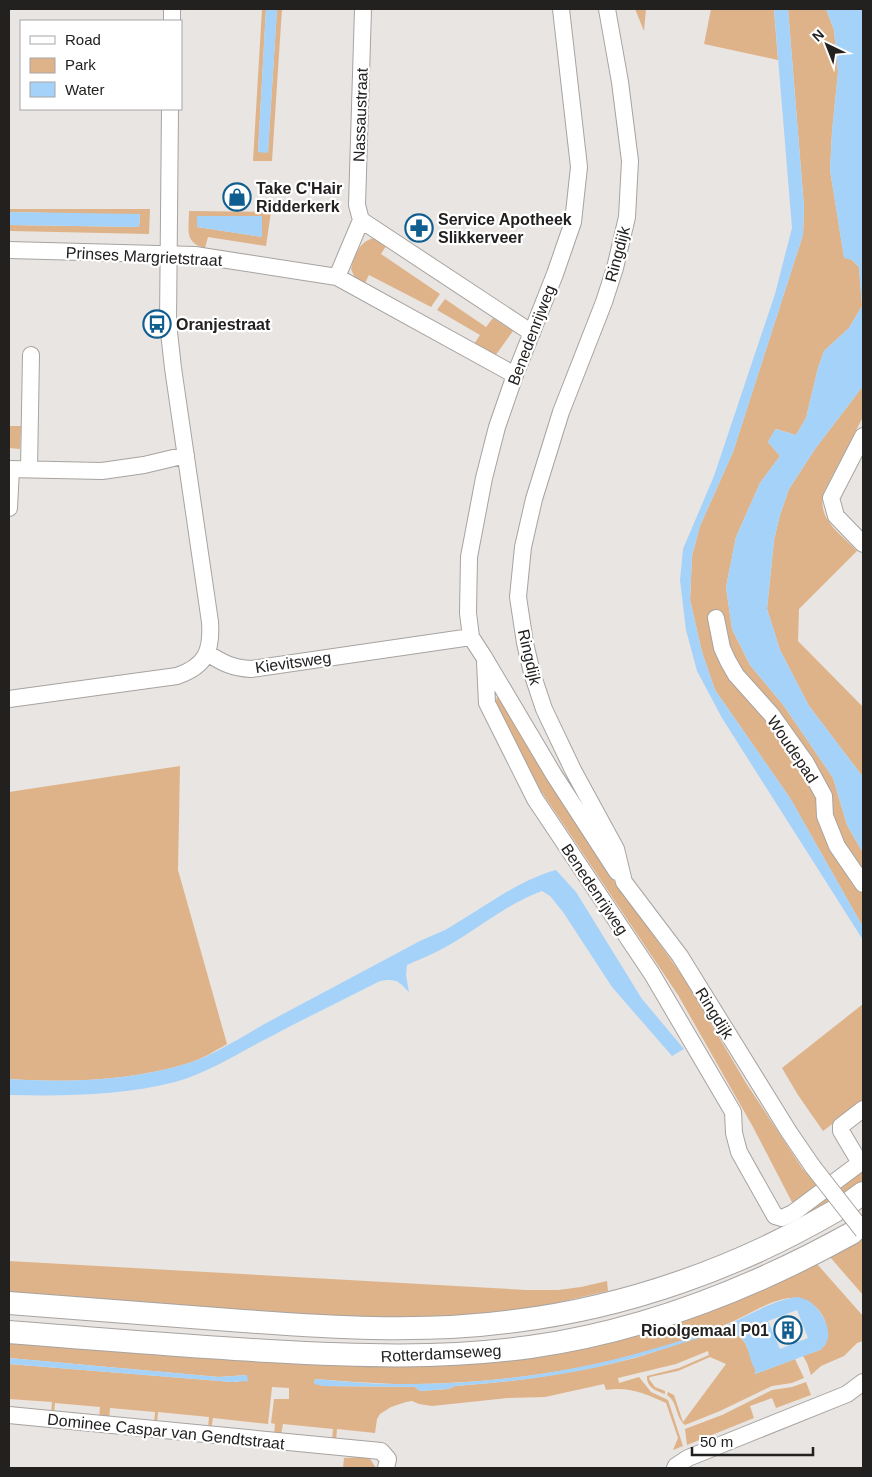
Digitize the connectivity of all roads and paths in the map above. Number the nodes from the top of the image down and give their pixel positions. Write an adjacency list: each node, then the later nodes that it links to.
1 (363, 9): 5 (street, Nassaustraat)
2 (561, 9): 9 (street, Benedenrijweg)
3 (607, 9): 23 (street, Ringdijk)
4 (170, 110): 7 (street)
5 (360, 220): 8 (street); 9 (street)
6 (9, 250): 7 (street, Prinses Margrietstraat)
7 (168, 254): 8 (street, Prinses Margrietstraat); 13 (street)
8 (337, 277): 11 (street, Prinses Margrietstraat)
9 (532, 333): 11 (street, Benedenrijweg)
10 (31, 355): 15 (street)
11 (515, 375): 19 (street, Benedenrijweg)
12 (863, 436): 17 (street)
13 (186, 455): 15 (street); 20 (street)
14 (10, 469): 15 (street); 16 (street)
15 (29, 469)
16 (9, 508)
17 (863, 544)
18 (716, 618): 24 (street, Woudepad)
19 (471, 637): 20 (street, Kievitsweg); 21 (street, Benedenrijweg)
20 (207, 653): 22 (street)
21 (484, 657): 23 (street, Benedenrijweg); 25 (street, Benedenrijweg)
22 (9, 699)
23 (624, 882): 27 (street, Ringdijk, bridge)
24 (863, 884)
25 (863, 1110)
26 (850, 1202): 28 (main road, Rotterdamseweg)
27 (858, 1232): 29 (main road, Rotterdamseweg)
28 (9, 1303)
29 (9, 1332)
30 (863, 1382): 33 (street)
31 (9, 1415): 32 (street, Dominee Caspar van Gendtstraat)
32 (386, 1468)
33 (675, 1468)

